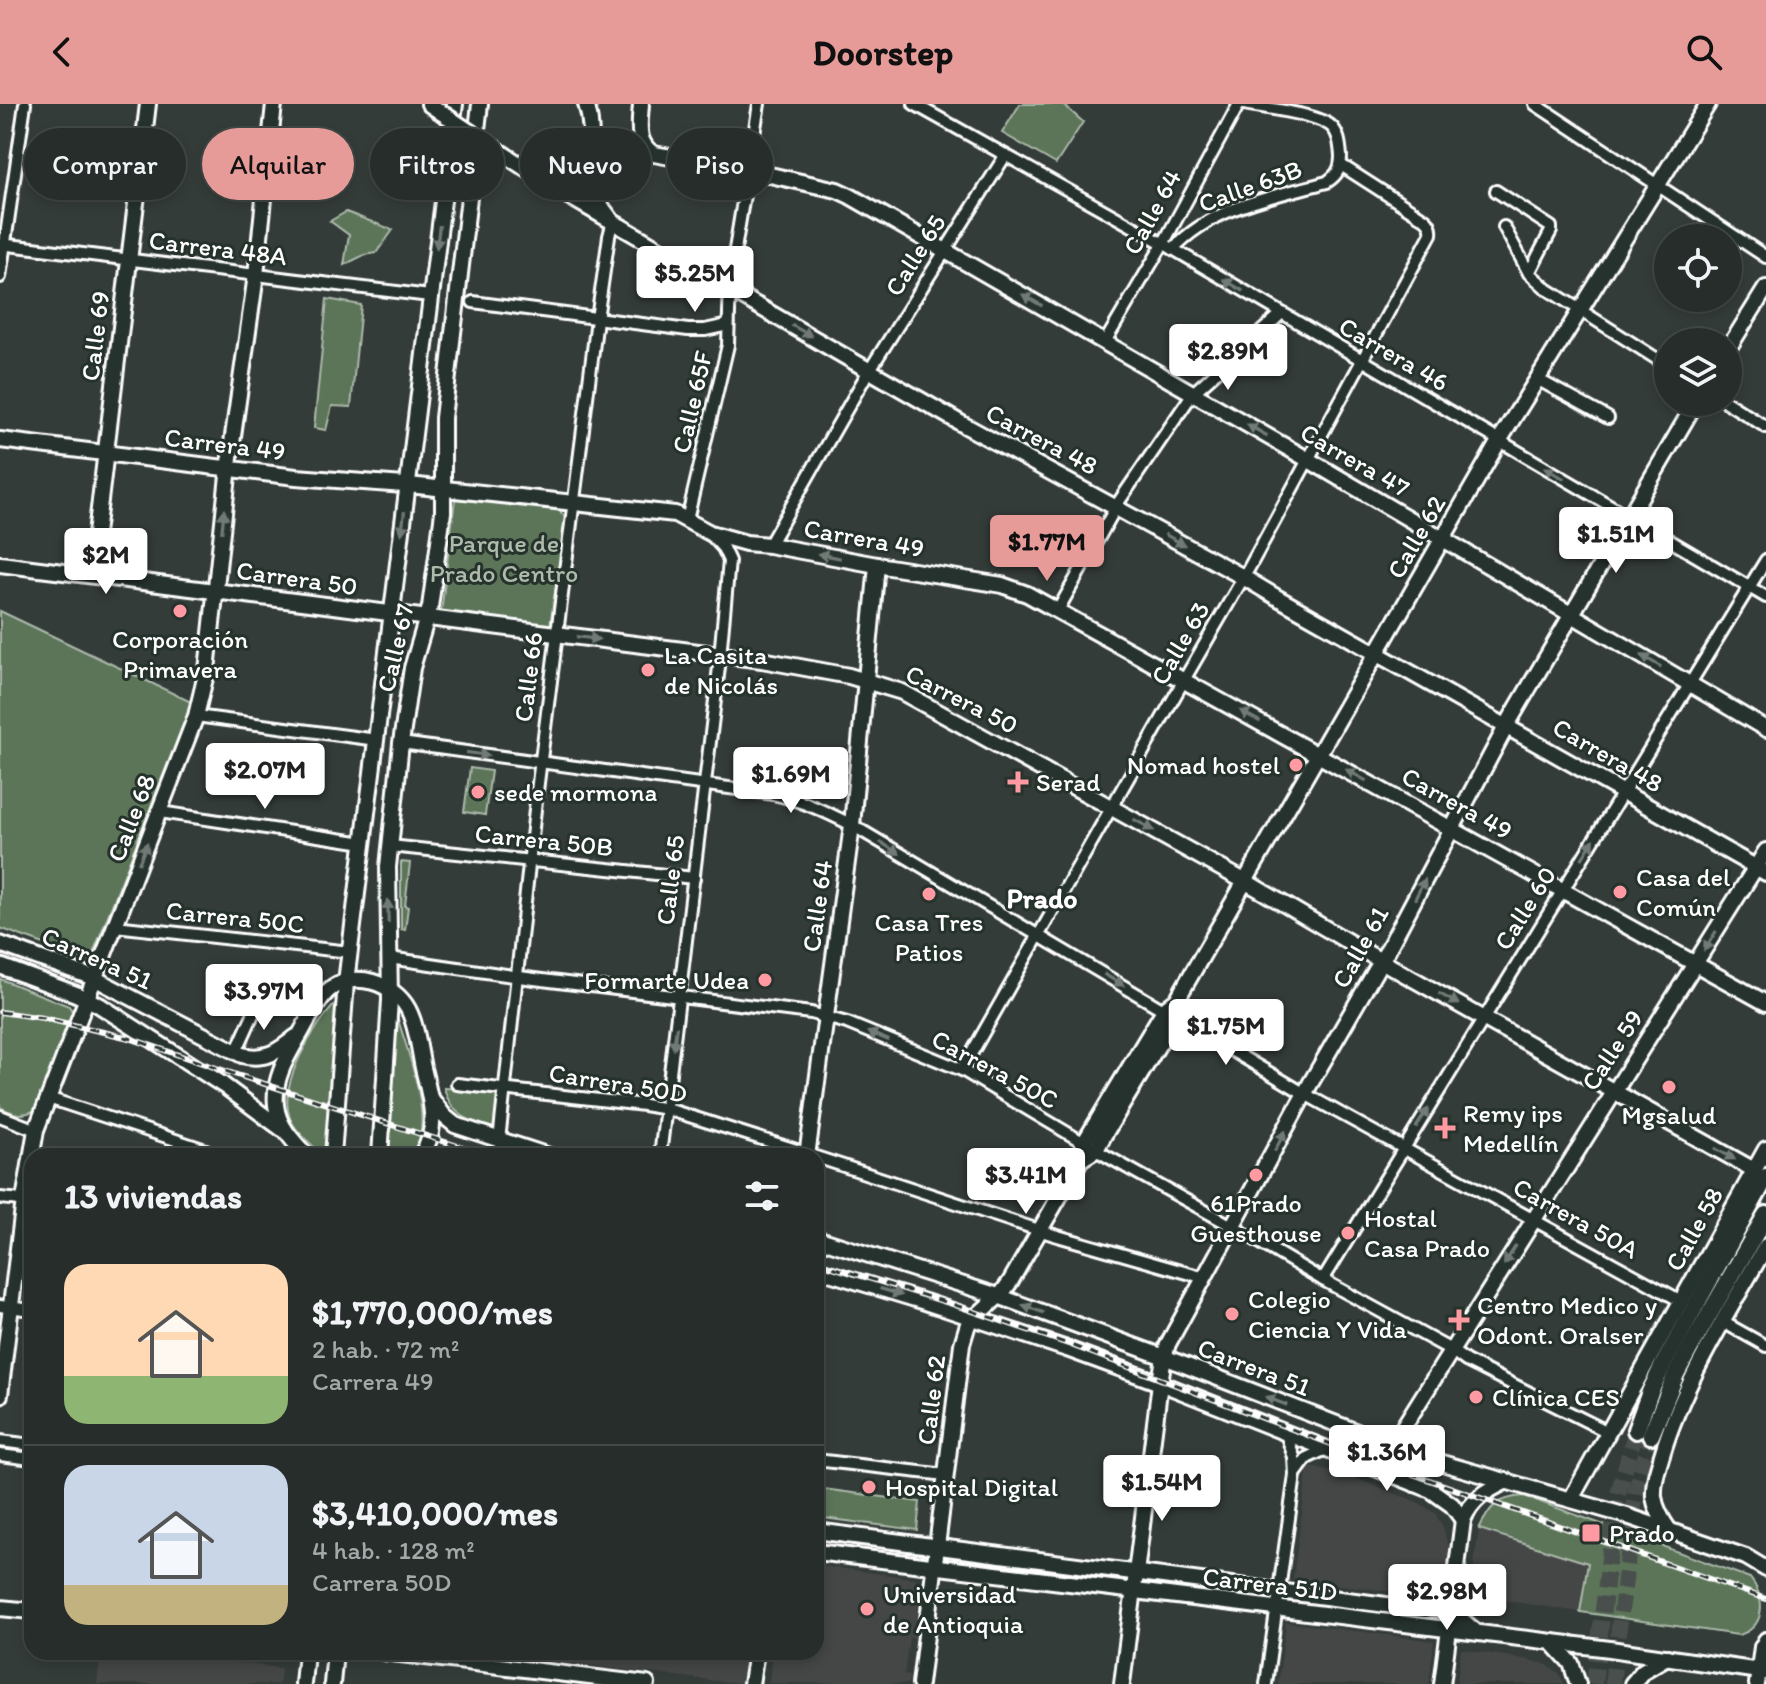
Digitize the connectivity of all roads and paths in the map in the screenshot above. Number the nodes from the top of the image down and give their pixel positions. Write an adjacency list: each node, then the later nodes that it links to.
1 (25, 104): 28 (street)
2 (148, 104): 32 (main road, Calle 69)
3 (274, 104): 34 (main road, Calle 68)
4 (429, 104): 18 (main road, Carrera 48, bridge)
5 (455, 104): 38 (main road, Calle 67, one-way to 38)
6 (480, 104): 61 (main road, Calle 67)
7 (641, 104): 16 (main road, Carrera 47)
8 (759, 104): 15 (street, Calle 65F)
9 (914, 104): 17 (street, Carrera 46)
10 (1242, 104): 19 (street); 29 (street, Calle 64)
11 (1535, 104): 21 (street)
12 (1708, 104): 21 (main road, Calle 62)
13 (589, 107): 14 (main road)
14 (589, 128)
15 (755, 128)
16 (667, 156)
17 (1005, 156): 29 (street, Carrera 46); 30 (street, Calle 65)
18 (520, 165)
19 (1341, 165): 29 (street, Calle 63B); 47 (street, Calle 63)
20 (773, 176): 30 (main road, Carrera 47)
21 (1657, 184): 31 (street); 40 (main road, Calle 62)
22 (1496, 191): 33 (street)
23 (575, 200): 26 (main road, Carrera 48)
24 (599, 200): 26 (main road)
25 (744, 200): 37 (street, Calle 65F)
26 (613, 221): 37 (main road, Carrera 48); 42 (street, Calle 66)
27 (1504, 227): 33 (street)
28 (2, 244): 32 (street, Carrera 48A); 35 (street)
29 (1168, 247): 41 (street, Carrera 46, one-way to 29); 45 (street, Calle 64)
30 (946, 251): 45 (main road, Carrera 47, one-way to 30); 48 (street, Calle 65)
31 (1766, 257)
32 (129, 260): 34 (street, Carrera 48A); 57 (main road, Calle 69)
33 (1529, 273): 40 (street)
34 (256, 275): 38 (street, Carrera 48A); 59 (main road, Calle 68)
35 (0, 277)
36 (1766, 288): 44 (main road)
37 (729, 290): 43 (street, Calle 65F); 48 (main road, Carrera 48, one-way to 48)
38 (430, 296): 60 (main road, Calle 67)
39 (473, 302): 42 (street)
40 (1581, 310): 46 (street); 49 (main road, Calle 62)
41 (1281, 314): 47 (street, Carrera 46); 50 (street)
42 (597, 319): 43 (street); 62 (street, Calle 66)
43 (728, 325): 65 (street, Calle 65F)
44 (1741, 328)
45 (1105, 342): 50 (main road, Carrera 47)
46 (1654, 357)
47 (1362, 360): 56 (street, Carrera 46); 58 (street, Calle 63)
48 (870, 371): 63 (main road, Carrera 48); 69 (street, Calle 65)
49 (1537, 379): 53 (street); 56 (main road, Calle 62)
50 (1193, 393): 58 (main road, Carrera 47, one-way to 50); 63 (street)
51 (1742, 412): 54 (street)
52 (1688, 416): 64 (main road, Calle 61)
53 (1608, 418)
54 (1766, 427)
55 (0, 440): 57 (main road, Carrera 49)
56 (1499, 441): 64 (street, Carrera 46, one-way to 56); 67 (main road, Calle 62)
57 (105, 454): 59 (main road, Carrera 49); 74 (main road, Calle 69)
58 (1307, 459): 67 (main road, Carrera 47); 75 (street, Calle 63)
59 (230, 469): 60 (main road, Carrera 49); 77 (main road, Calle 68, one-way to 59)
60 (407, 486): 61 (main road, Carrera 49); 80 (main road, Calle 67, one-way to 80)
61 (443, 489): 62 (main road, Carrera 49); 82 (main road, Calle 67)
62 (574, 503): 65 (main road, Carrera 49); 83 (street, Calle 66)
63 (1116, 507): 75 (main road, Carrera 48, one-way to 75); 79 (street)
64 (1628, 517): 76 (street, Carrera 46); 81 (main road, Calle 61)
65 (687, 520): 66 (main road, Carrera 49)
66 (710, 533): 68 (main road, Carrera 49); 71 (street)
67 (1442, 539): 81 (main road, Carrera 47); 84 (main road, Calle 62)
68 (746, 543): 69 (main road, Carrera 49); 71 (street)
69 (769, 545): 73 (main road, Carrera 49, one-way to 69)
70 (1766, 560): 76 (street, Calle 60)
71 (729, 561): 85 (street, Calle 65)
72 (0, 564): 74 (main road, Carrera 50)
73 (877, 565): 79 (main road, Carrera 49); 87 (main road, Calle 64)
74 (91, 575): 77 (main road, Carrera 50)
75 (1243, 577): 84 (main road, Carrera 48); 86 (street, Calle 63)
76 (1749, 587): 78 (street, Carrera 46); 88 (street, Calle 60)
77 (215, 591): 80 (main road, Carrera 50); 89 (main road, Calle 68)
78 (1766, 597)
79 (1058, 610): 86 (main road, Carrera 49)
80 (392, 614): 82 (main road, Carrera 50); 92 (main road, Calle 67)
81 (1572, 615): 88 (main road, Carrera 47, one-way to 81); 90 (main road, Calle 61)
82 (427, 618): 83 (main road, Carrera 50); 93 (main road, Calle 67)
83 (557, 634): 85 (main road, Carrera 50, one-way to 85); 95 (street, Calle 66)
84 (1377, 653): 90 (main road, Carrera 48); 94 (main road, Calle 62)
85 (720, 655): 87 (main road, Carrera 50); 96 (street, Calle 65)
86 (1184, 680): 94 (main road, Carrera 49, one-way to 86); 98 (street, Calle 63)
87 (866, 682): 98 (main road, Carrera 50); 100 (main road, Calle 64)
88 (1689, 684): 91 (main road, Carrera 47); 97 (street, Calle 60)
89 (196, 716): 92 (street); 99 (main road, Calle 68)
90 (1507, 725): 97 (main road, Carrera 48); 101 (main road, Calle 61)
91 (1766, 729)
92 (377, 740): 102 (main road, Calle 67)
93 (401, 743): 95 (street, Carrera 50A, one-way to 95); 103 (main road, Calle 67)
94 (1318, 754): 101 (main road, Carrera 49, one-way to 94); 108 (main road, Calle 62)
95 (541, 763): 96 (street, Carrera 50A); 105 (street, Calle 66)
96 (705, 784): 100 (street, Carrera 50A); 107 (street, Calle 65)
97 (1623, 791): 106 (main road, Carrera 48); 109 (street, Calle 60, one-way to 97)
98 (1111, 807): 108 (main road, Carrera 50, one-way to 108); 111 (street, Calle 63)
99 (160, 812): 102 (street); 110 (main road, Calle 68, one-way to 99)
100 (852, 825): 111 (street, Carrera 50A, one-way to 111); 127 (main road, Calle 64)
101 (1451, 828): 109 (main road, Carrera 49); 115 (main road, Calle 61, one-way to 101)
102 (364, 843): 113 (main road, Calle 67)
103 (390, 846): 105 (street, Carrera 50B); 114 (main road, Calle 67, one-way to 103)
104 (1766, 851): 106 (main road, Calle 59)
105 (529, 861): 107 (street, Carrera 50B); 118 (street, Calle 66)
106 (1761, 870): 116 (main road, Calle 59, one-way to 116)
107 (694, 878): 124 (street, Calle 65)
108 (1245, 882): 115 (main road, Carrera 50); 126 (main road, Calle 62)
109 (1562, 890): 116 (main road, Carrera 49); 128 (street, Calle 60)
110 (115, 926): 113 (street, Carrera 50C); 119 (main road, Calle 68)
111 (1039, 935): 126 (street, Carrera 50A, one-way to 126); 131 (street, Calle 63)
112 (0, 944): 119 (main road, Carrera 51)
113 (350, 952): 120 (main road, Calle 67)
114 (389, 958): 118 (street, Carrera 50C); 121 (main road, Calle 67)
115 (1381, 961): 128 (main road, Carrera 50, one-way to 128); 135 (main road, Calle 61)
116 (1695, 964): 125 (main road, Carrera 49); 134 (main road, Calle 59)
117 (0, 966): 123 (main road, Carrera 51)
118 (516, 977): 124 (street, Carrera 50C); 133 (street, Calle 66)
119 (94, 978): 123 (main road, Calle 68); 130 (main road, Carrera 51)
120 (346, 982): 121 (main road); 129 (main road); 147 (main road, Calle 67)
121 (390, 989): 136 (main road); 148 (main road, Calle 67)
122 (261, 997): 130 (street)
123 (86, 998): 137 (main road, Calle 68); 141 (main road, Carrera 51)
124 (680, 998): 127 (street, Carrera 50C); 138 (street, Calle 65, one-way to 138)
125 (1766, 1003)
126 (1170, 1013): 135 (street, Carrera 50A); 143 (main road, Calle 62)
127 (827, 1017): 131 (street, Carrera 50C, one-way to 127); 153 (main road, Calle 64)
128 (1484, 1018): 134 (main road, Carrera 50); 154 (street, Calle 60, one-way to 128)
129 (302, 1032): 130 (main road, Carrera 51); 141 (main road)
130 (236, 1052)
131 (962, 1070): 143 (street, Carrera 50C)
132 (457, 1084): 133 (street, Carrera 50D)
133 (504, 1089): 138 (street, Carrera 50D); 142 (street, Calle 66)
134 (1614, 1092): 157 (main road, Carrera 50, one-way to 157); 162 (main road, Calle 59)
135 (1305, 1094): 154 (street, Carrera 50A); 163 (main road, Calle 61, one-way to 135)
136 (430, 1095): 142 (main road); 149 (main road)
137 (48, 1098): 140 (main road, Calle 68); 145 (street)
138 (667, 1109): 151 (street, Calle 65); 152 (street, Carrera 50D)
139 (0, 1116): 140 (street)
140 (36, 1130): 144 (main road, Calle 68)
141 (288, 1135): 146 (main road, Carrera 51)
142 (499, 1141): 150 (main road)
143 (1090, 1146): 163 (street, Carrera 50C); 164 (main road, Calle 62)
144 (34, 1148)
145 (191, 1148)
146 (300, 1148)
147 (334, 1148)
148 (380, 1148)
149 (426, 1148)
150 (522, 1148)
151 (661, 1148)
152 (786, 1148)
153 (812, 1148)
154 (1403, 1148): 162 (street, Carrera 50A); 169 (street, Calle 60)
155 (1766, 1149): 157 (main road, Calle 58)
156 (824, 1160): 164 (street, Carrera 50D)
157 (1760, 1174): 160 (main road); 171 (main road, Calle 58)
158 (0, 1198): 159 (street)
159 (24, 1201)
160 (1766, 1215)
161 (24, 1219): 172 (main road, Calle 68)
162 (1533, 1219): 171 (street, Carrera 50A); 176 (main road, Calle 59, one-way to 176)
163 (1232, 1226): 168 (main road, Calle 61); 169 (street, Carrera 50C)
164 (1040, 1231): 168 (street, Carrera 50D); 170 (main road, Calle 62)
165 (824, 1241): 170 (main road, Carrera 51)
166 (1766, 1246): 174 (main road)
167 (824, 1271): 173 (main road, Carrera 51, one-way to 173)
168 (1205, 1278): 177 (main road, Calle 61)
169 (1323, 1280): 176 (street, Carrera 50C)
170 (998, 1296): 173 (main road, Calle 62); 177 (main road, Carrera 51, one-way to 170)
171 (1681, 1301): 180 (main road, Calle 58)
172 (5, 1306): 179 (main road, Calle 68)
173 (974, 1318): 178 (main road, Carrera 51); 189 (main road, Calle 62)
174 (1723, 1322): 175 (street); 195 (main road)
175 (1766, 1346)
176 (1451, 1350): 180 (street, Carrera 50C); 185 (main road, Calle 59)
177 (1164, 1357): 178 (main road, Calle 61); 185 (main road, Carrera 51, one-way to 177)
178 (1160, 1383): 181 (main road, Carrera 51); 201 (main road, Calle 61)
179 (0, 1395)
180 (1608, 1432): 193 (main road, Calle 58)
181 (1286, 1434): 184 (main road, Carrera 51); 190 (street)
182 (0, 1441): 183 (street)
183 (24, 1444)
184 (1326, 1449): 190 (street); 192 (main road, Carrera 51)
185 (1401, 1449): 191 (main road, Carrera 51); 192 (main road)
186 (0, 1455): 187 (street)
187 (24, 1458)
188 (824, 1461): 189 (street)
189 (946, 1475): 197 (main road, Calle 62)
190 (1295, 1475): 202 (street)
191 (1507, 1481): 193 (main road, Carrera 51); 194 (main road)
192 (1415, 1484): 194 (main road, Carrera 51)
193 (1571, 1499): 195 (main road, Carrera 51)
194 (1463, 1520): 204 (main road)
195 (1669, 1530): 200 (main road, Carrera 51)
196 (824, 1532): 197 (main road, Carrera 51D)
197 (937, 1546): 199 (main road, Calle 62); 201 (main road, Carrera 51D)
198 (824, 1553): 199 (main road, Carrera 51D)
199 (935, 1567): 203 (main road, Carrera 51D); 223 (main road, Calle 62)
200 (1766, 1569)
201 (1136, 1571): 202 (main road, Carrera 51D); 203 (main road, Calle 61)
202 (1279, 1590): 204 (main road, Carrera 51D); 206 (street)
203 (1133, 1592): 206 (main road, Carrera 51D); 224 (main road, Calle 61)
204 (1452, 1603): 208 (main road); 209 (main road)
205 (0, 1608): 207 (main road)
206 (1276, 1609): 208 (main road, Carrera 51D); 225 (street)
207 (24, 1610)
208 (1449, 1629): 209 (main road, Carrera 51D); 226 (main road)
209 (1476, 1632): 211 (main road, Carrera 51D)
210 (1766, 1640): 217 (main road)
211 (1552, 1642): 212 (main road, Carrera 51D); 227 (main road)
212 (1667, 1657): 217 (main road, Carrera 51D); 228 (main road)
213 (305, 1660): 219 (main road)
214 (334, 1660): 220 (main road)
215 (440, 1660): 218 (main road)
216 (755, 1660): 222 (main road)
217 (1761, 1676)
218 (580, 1680): 221 (main road)
219 (303, 1684)
220 (332, 1684)
221 (647, 1684)
222 (751, 1684)
223 (920, 1684)
224 (1122, 1684)
225 (1266, 1684)
226 (1442, 1684)
227 (1578, 1684)
228 (1632, 1684)

